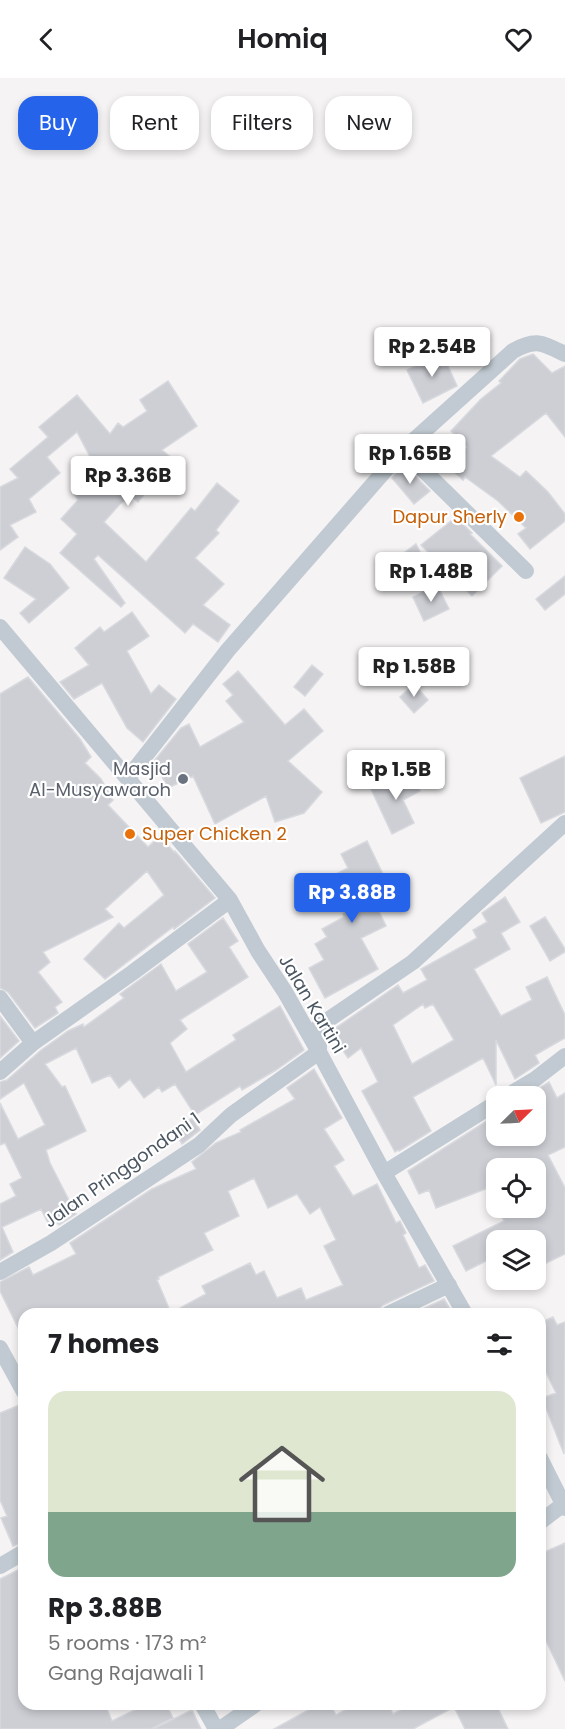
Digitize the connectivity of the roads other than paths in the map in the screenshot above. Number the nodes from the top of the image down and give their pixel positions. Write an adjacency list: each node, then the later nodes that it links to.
1 (565, 354): 2 (street)
2 (403, 450): 3 (street); 5 (street)
3 (526, 571)
4 (0, 627): 5 (street, Jalan Kartini)
5 (128, 778): 7 (street, Jalan Kartini)
6 (565, 823): 10 (street)
7 (230, 900): 9 (street); 10 (street, Jalan Kartini)
8 (0, 998): 9 (street)
9 (33, 1043): 12 (street)
10 (319, 1052): 15 (street, Jalan Kartini); 16 (street, Jalan Pringgondani 1)
11 (565, 1056): 13 (street)
12 (0, 1072)
13 (524, 1086)
14 (486, 1109): 15 (street)
15 (384, 1173): 17 (street, Jalan Kartini)
16 (0, 1272)
17 (449, 1285): 18 (street); 19 (street, Jalan Kartini)
18 (401, 1308)
19 (462, 1308)
20 (0, 1348): 21 (street)
21 (18, 1381)
22 (546, 1470): 23 (street)
23 (564, 1505): 24 (street)
24 (546, 1518)
25 (18, 1556): 26 (street)
26 (0, 1566)
27 (206, 1710): 29 (street)
28 (247, 1710): 29 (street)
29 (218, 1729)

